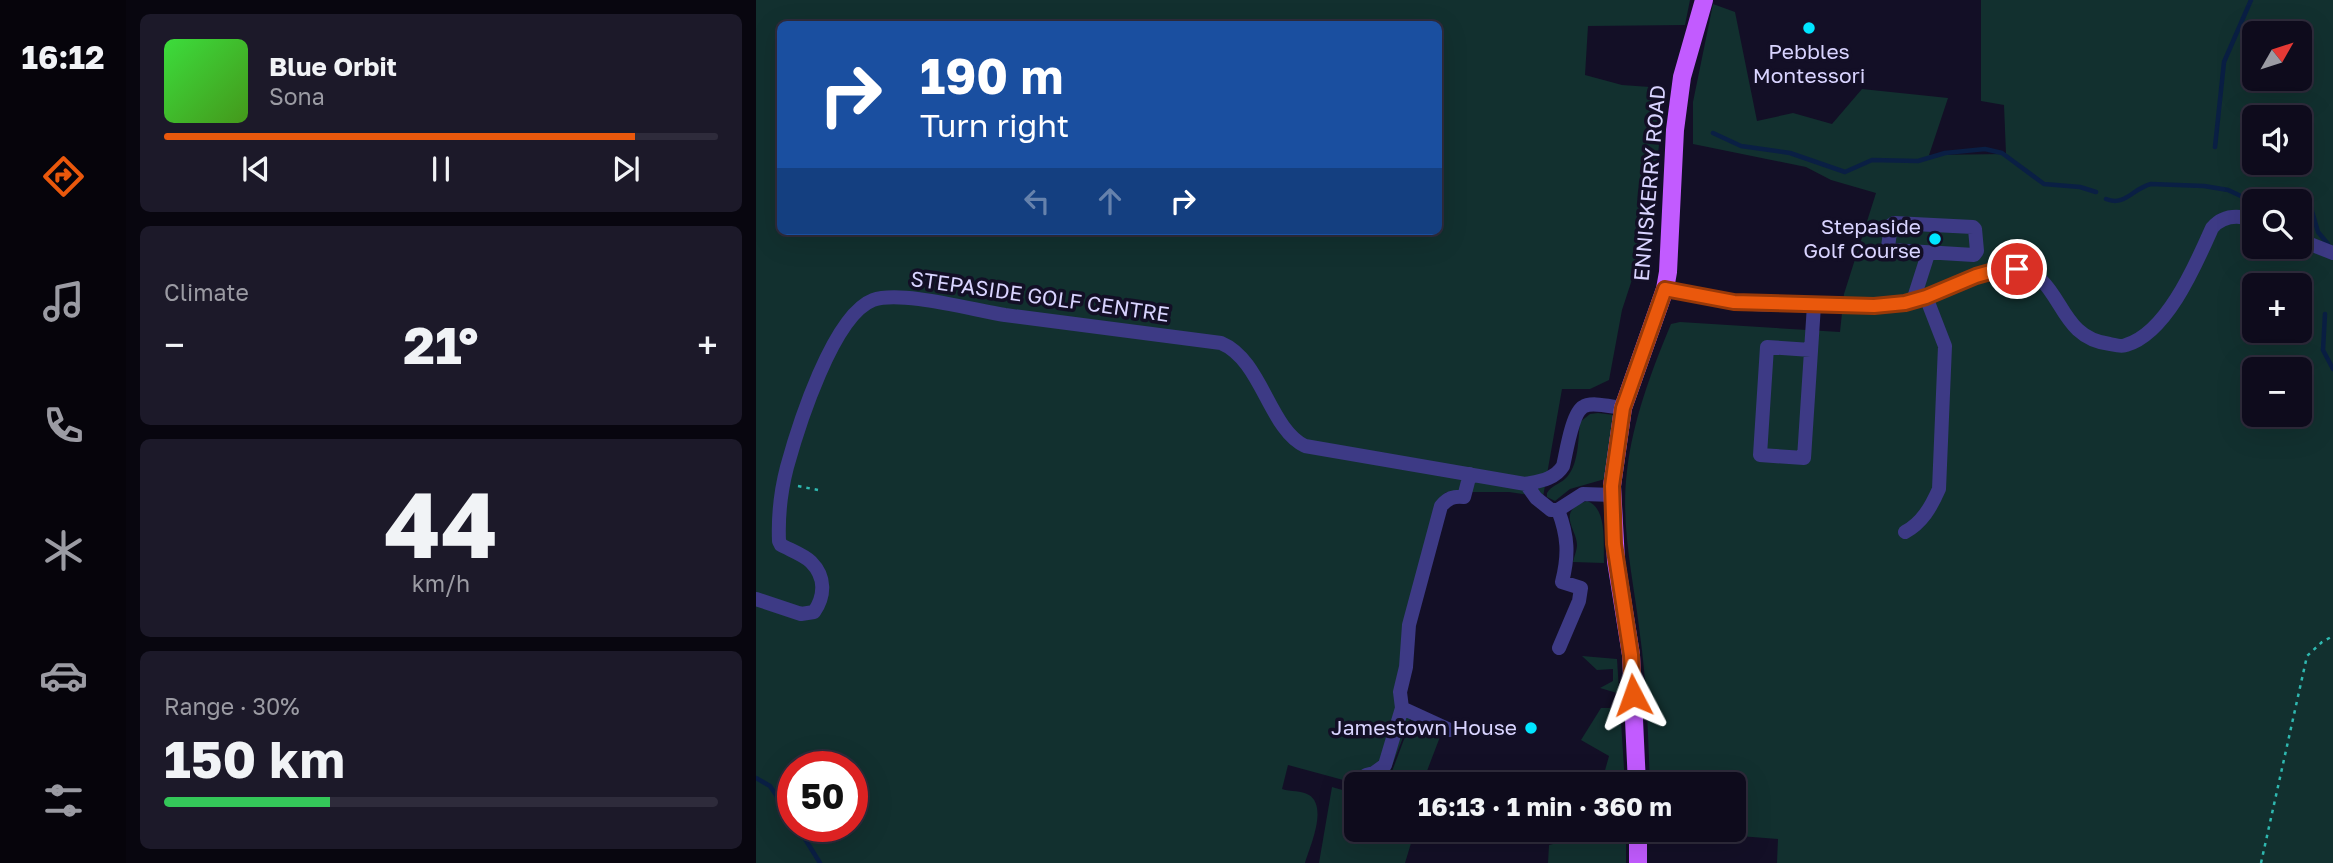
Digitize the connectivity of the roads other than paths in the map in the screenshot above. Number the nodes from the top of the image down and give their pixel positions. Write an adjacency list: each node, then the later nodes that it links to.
1 (1704, 0): 6 (main road, ENNISKERRY ROAD)
2 (2242, 218): 7 (lane)
3 (2312, 245): 4 (lane)
4 (2333, 253)
5 (1928, 254): 5 (lane); 7 (lane)
6 (1665, 289): 8 (lane); 10 (main road, ENNISKERRY ROAD)
7 (1919, 299): 8 (lane); 15 (lane)
8 (1814, 305): 9 (lane)
9 (1811, 350): 9 (lane)
10 (1623, 408): 12 (lane); 13 (main road, ENNISKERRY ROAD)
11 (1470, 474): 12 (lane, STEPASIDE GOLF CENTRE); 16 (lane, STEPASIDE GOLF CENTRE); 18 (lane)
12 (1526, 484): 14 (lane)
13 (1613, 495): 14 (lane); 21 (main road, ENNISKERRY ROAD)
14 (1558, 510): 17 (lane)
15 (1905, 532)
16 (756, 599)
17 (1559, 648)
18 (1402, 708): 19 (lane); 20 (lane)
19 (1450, 730)
20 (1376, 772)
21 (1636, 772)
22 (1638, 842): 23 (main road)
23 (1639, 863)

